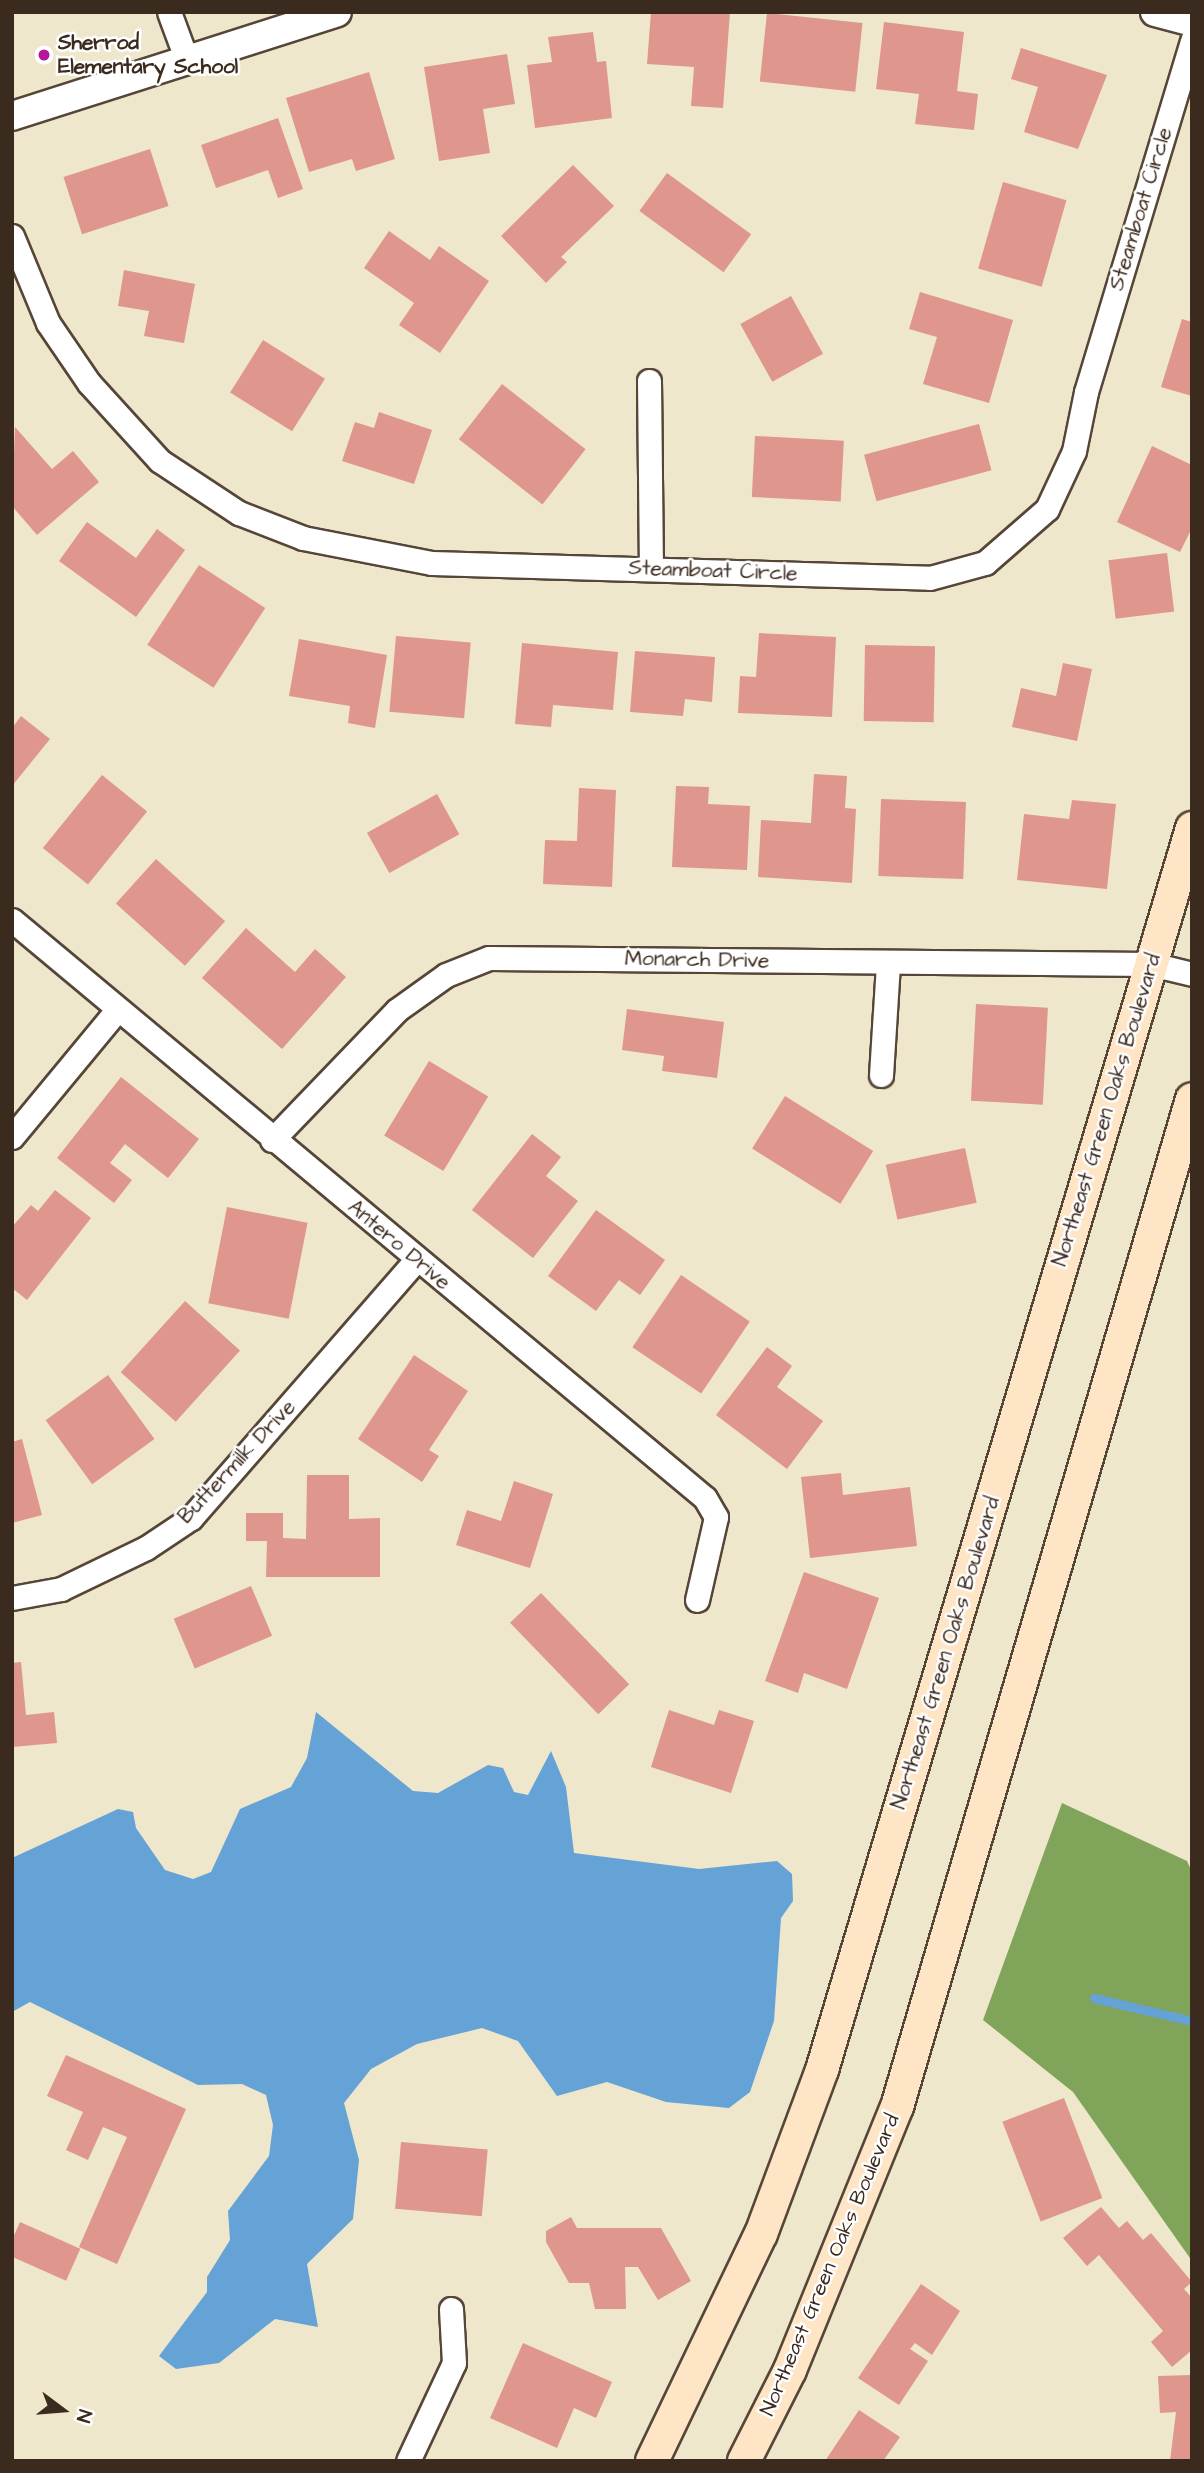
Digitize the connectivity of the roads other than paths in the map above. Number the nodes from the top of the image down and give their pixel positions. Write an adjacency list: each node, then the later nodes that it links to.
1 (169, 12): 6 (street)
2 (337, 12): 6 (street)
3 (1155, 12): 4 (street)
4 (1192, 22)
5 (1192, 40): 10 (street, Steamboat Circle)
6 (186, 58): 7 (street)
7 (12, 117)
8 (12, 236): 10 (street, Steamboat Circle)
9 (649, 381): 10 (street)
10 (651, 569)
11 (1192, 828): 14 (main road, Northeast Green Oaks Boulevard)
12 (12, 920): 16 (street, Antero Drive)
13 (888, 963): 14 (street, Monarch Drive); 17 (street); 20 (street, Monarch Drive)
14 (1150, 964): 15 (street, Monarch Drive); 26 (main road, Northeast Green Oaks Boulevard)
15 (1192, 974)
16 (117, 1010): 19 (street); 20 (street, Antero Drive)
17 (881, 1075)
18 (1192, 1099): 27 (main road, Northeast Green Oaks Boulevard)
19 (12, 1137)
20 (272, 1140): 21 (street, Antero Drive)
21 (416, 1260): 22 (street, Buttermilk Drive); 23 (street, Antero Drive)
22 (12, 1598)
23 (697, 1600)
24 (451, 2309): 25 (street)
25 (408, 2461)
26 (652, 2461)
27 (744, 2461)

